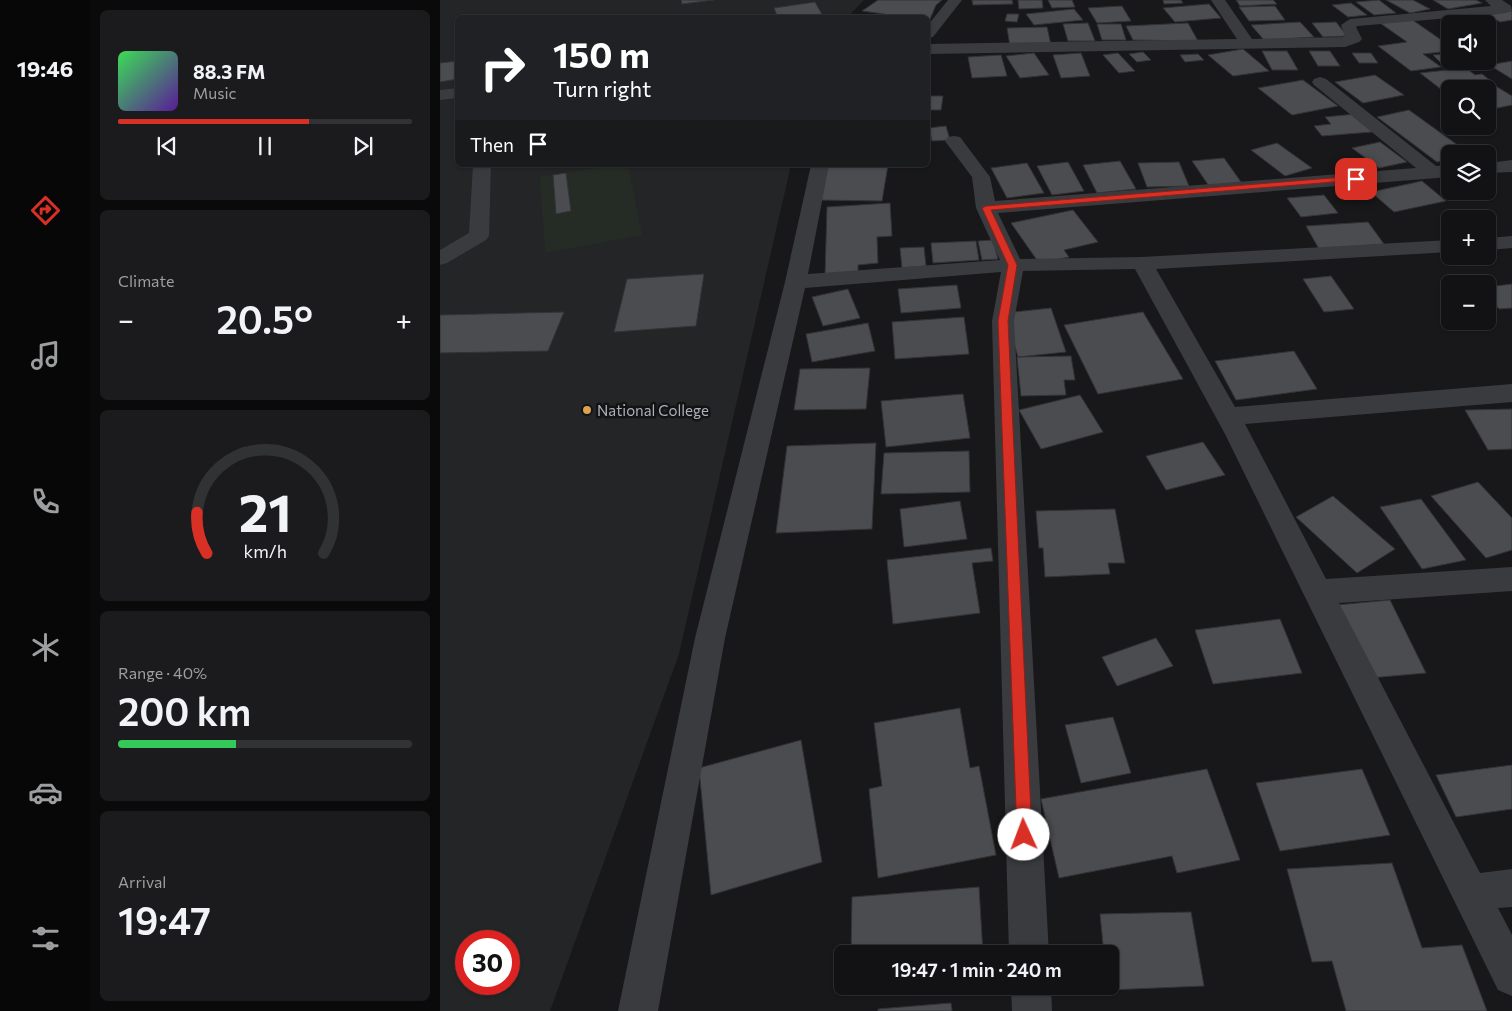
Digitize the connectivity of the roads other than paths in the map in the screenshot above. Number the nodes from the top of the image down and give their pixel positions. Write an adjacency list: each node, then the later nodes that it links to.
1 (955, 0): 5 (street)
2 (1218, 0): 6 (street)
3 (1492, 0): 4 (street)
4 (1509, 9): 6 (street)
5 (930, 31)
6 (1248, 44): 7 (street)
7 (930, 49)
8 (1320, 82): 16 (street)
9 (455, 93): 10 (street)
10 (440, 95)
11 (954, 141): 18 (street)
12 (1512, 166): 15 (street)
13 (482, 167): 22 (street)
14 (820, 167): 25 (street)
15 (1496, 167)
16 (1441, 171)
17 (1441, 172): 18 (street)
18 (986, 208): 24 (street)
19 (1512, 243): 20 (street)
20 (1496, 244)
21 (1441, 246): 23 (street)
22 (440, 259)
23 (1142, 263): 24 (street); 27 (street)
24 (1013, 265): 25 (street); 32 (street)
25 (796, 282): 35 (street)
26 (1512, 393): 27 (street)
27 (1228, 416): 29 (street)
28 (1512, 579): 29 (street)
29 (1318, 592): 31 (street)
30 (1512, 888): 31 (street)
31 (1470, 893): 33 (street)
32 (1029, 945)
33 (1512, 976)
34 (1031, 995): 36 (street)
35 (638, 1011)
36 (1032, 1011)

